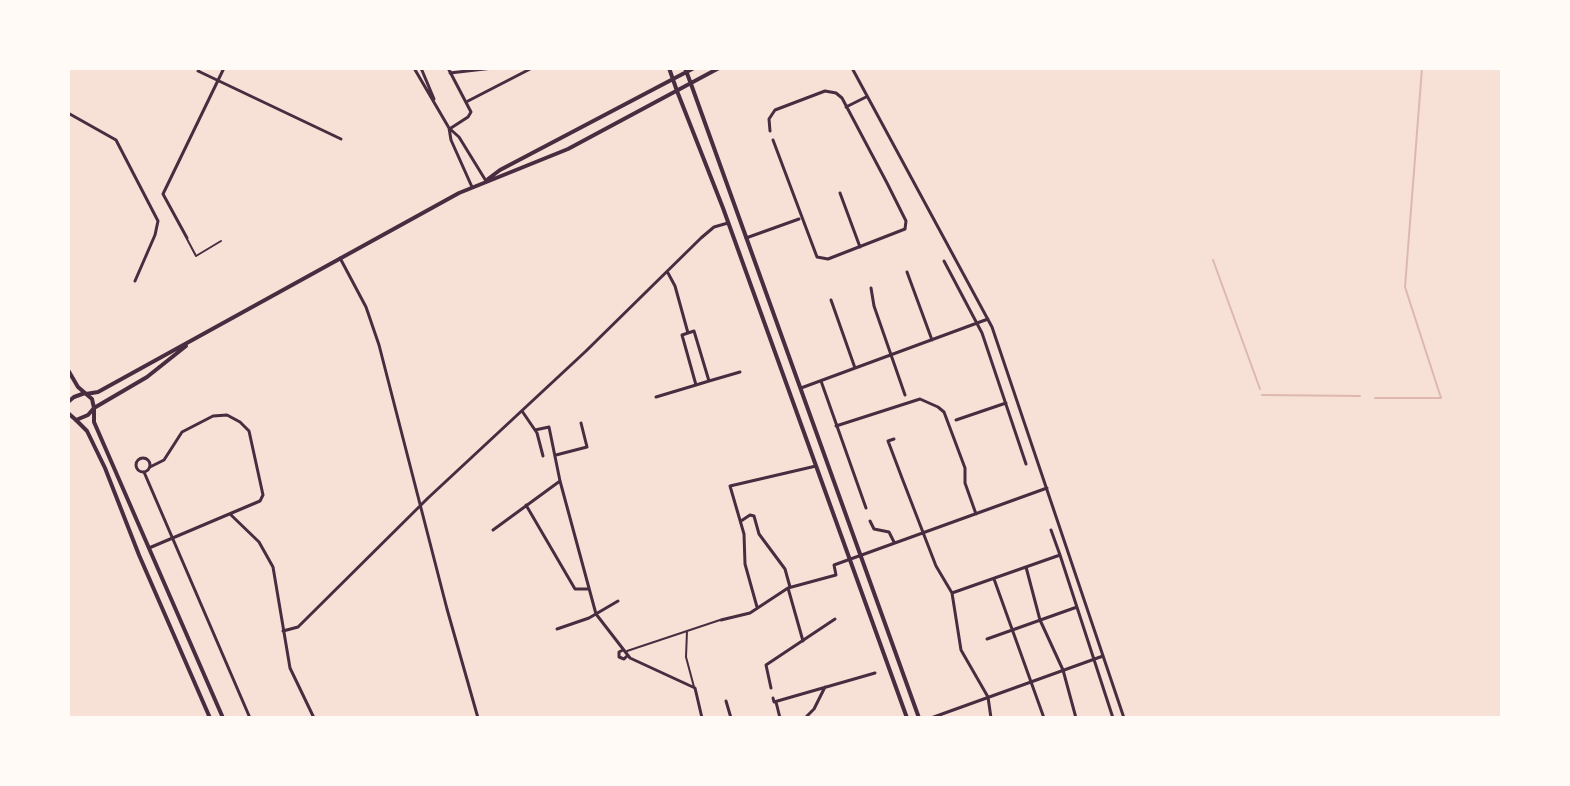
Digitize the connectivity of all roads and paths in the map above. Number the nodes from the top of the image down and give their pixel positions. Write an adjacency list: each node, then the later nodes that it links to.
1 (200, 68): 14 (street)
2 (224, 68): 14 (street)
3 (414, 68): 19 (street)
4 (421, 68): 19 (street)
5 (493, 68): 11 (street)
6 (532, 68): 18 (street)
7 (669, 68): 13 (street)
8 (694, 68): 12 (street)
9 (719, 68): 15 (street)
10 (852, 68): 17 (street)
11 (449, 70): 18 (street)
12 (686, 70): 13 (street); 15 (street)
13 (673, 79): 16 (street); 26 (street)
14 (218, 81): 24 (street); 31 (street)
15 (691, 84): 16 (street); 32 (street)
16 (677, 91): 26 (street); 30 (street)
17 (866, 97): 20 (street); 42 (street)
18 (468, 101): 22 (street)
19 (435, 102): 22 (street)
20 (846, 107): 23 (street); 34 (street)
21 (68, 113): 39 (street)
22 (449, 128): 26 (street); 27 (street)
23 (770, 131)
24 (341, 139)
25 (773, 140): 29 (street)
26 (486, 181): 27 (street)
27 (472, 187): 35 (street)
28 (840, 193): 34 (street)
29 (801, 218): 32 (street); 34 (street)
30 (728, 223): 37 (street); 73 (street)
31 (187, 238): 33 (street)
32 (746, 238): 54 (street)
33 (221, 241)
34 (860, 247)
35 (340, 258): 45 (street); 79 (street)
36 (944, 261): 43 (street)
37 (667, 271): 44 (street); 61 (street)
38 (907, 272): 46 (street)
39 (135, 281)
40 (871, 288): 47 (street)
41 (831, 300): 48 (street)
42 (988, 319): 43 (street); 77 (street)
43 (978, 323): 46 (street); 59 (street)
44 (688, 333): 51 (street); 53 (street)
45 (195, 339): 55 (street); 60 (street)
46 (932, 340): 47 (street)
47 (892, 355): 48 (street); 56 (street)
48 (855, 368): 52 (street)
49 (68, 370): 55 (street)
50 (740, 372): 51 (street)
51 (709, 381): 53 (street)
52 (821, 381): 54 (street); 67 (street)
53 (696, 385): 57 (street)
54 (801, 388): 92 (street)
55 (85, 394): 58 (street); 60 (street)
56 (905, 395)
57 (656, 397)
58 (68, 399)
59 (1006, 403): 65 (street); 72 (street)
60 (94, 409): 64 (street); 90 (street)
61 (522, 411): 68 (street); 79 (street)
62 (68, 413): 64 (street)
63 (68, 420): 64 (street)
64 (76, 420): 124 (street)
65 (956, 420)
66 (581, 423): 70 (street)
67 (836, 426): 80 (street); 82 (street)
68 (535, 430): 70 (street); 71 (street)
69 (894, 439): 87 (street)
70 (556, 455): 76 (street)
71 (543, 456)
72 (1026, 464)
73 (816, 466): 83 (street); 93 (street)
74 (150, 467): 75 (street); 75 (street); 81 (street)
75 (144, 472): 88 (street)
76 (560, 481): 78 (street); 97 (street)
77 (1047, 488): 82 (street); 113 (street)
78 (526, 505): 85 (street); 97 (street)
79 (421, 506): 108 (street); 128 (street)
80 (866, 508)
81 (230, 514): 88 (street); 108 (street)
82 (976, 514): 87 (street)
83 (741, 521): 96 (street); 100 (street)
84 (870, 521): 89 (street)
85 (493, 530)
86 (1051, 530): 91 (street)
87 (923, 533): 89 (street); 98 (street)
88 (172, 539): 90 (street); 126 (street)
89 (894, 543): 92 (street)
90 (149, 548): 125 (street)
91 (1060, 555): 94 (street); 101 (street)
92 (860, 556): 93 (street); 134 (street)
93 (850, 559): 96 (street); 133 (street)
94 (1026, 567): 95 (street); 104 (street)
95 (993, 578): 98 (street); 107 (street)
96 (789, 588): 100 (street); 111 (street)
97 (588, 589): 102 (street)
98 (952, 593): 122 (street)
99 (618, 601): 102 (street)
100 (757, 607): 105 (street)
101 (1077, 607): 104 (street); 115 (street)
102 (596, 614): 106 (street); 112 (street)
103 (835, 619): 111 (street)
104 (1040, 620): 107 (street); 116 (street)
105 (719, 621): 109 (street)
106 (557, 629)
107 (1011, 630): 110 (street); 118 (street)
108 (283, 631): 127 (street)
109 (687, 631): 112 (street); 120 (street)
110 (987, 639)
111 (803, 641): 121 (street)
112 (626, 652): 114 (street); 120 (street)
113 (1103, 656): 115 (street); 140 (street)
114 (617, 657)
115 (1094, 659): 116 (street); 139 (street)
116 (1063, 670): 118 (street); 138 (street)
117 (875, 673): 119 (street)
118 (1030, 681): 122 (street); 137 (street)
119 (825, 687): 131 (street); 132 (street)
120 (695, 688): 129 (street)
121 (771, 688)
122 (988, 697): 135 (street); 136 (street)
123 (726, 701): 130 (street)
124 (210, 718)
125 (223, 718)
126 (250, 718)
127 (314, 718)
128 (478, 718)
129 (702, 718)
130 (731, 718)
131 (780, 718)
132 (805, 718)
133 (907, 718)
134 (919, 718)
135 (931, 718)
136 (991, 718)
137 (1044, 718)
138 (1076, 718)
139 (1113, 718)
140 (1124, 718)

